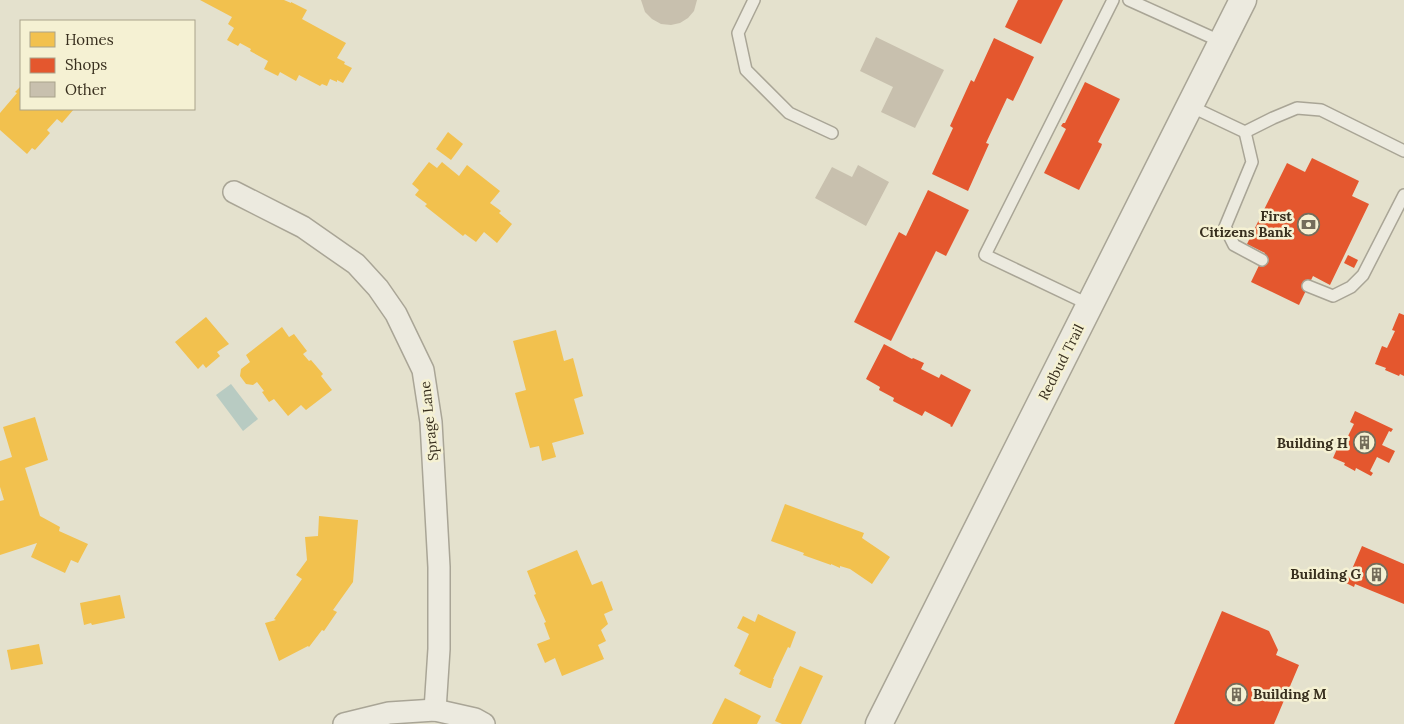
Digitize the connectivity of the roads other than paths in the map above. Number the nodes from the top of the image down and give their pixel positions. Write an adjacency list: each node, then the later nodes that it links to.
1 (754, 0): 8 (lane)
2 (1113, 0): 14 (lane)
3 (1129, 0): 5 (lane)
4 (1243, 0): 5 (street, Redbud Trail)
5 (1222, 42): 6 (street, Redbud Trail)
6 (1190, 106): 7 (lane); 14 (street, Redbud Trail)
7 (1245, 132): 9 (lane); 12 (lane)
8 (832, 133)
9 (1404, 151)
10 (234, 192): 15 (street, Sprage Lane)
11 (1404, 195): 13 (lane)
12 (1262, 260)
13 (1308, 286)
14 (1090, 305): 18 (street, Redbud Trail)
15 (435, 710): 16 (street); 17 (street)
16 (344, 724)
17 (484, 724)
18 (879, 724)

